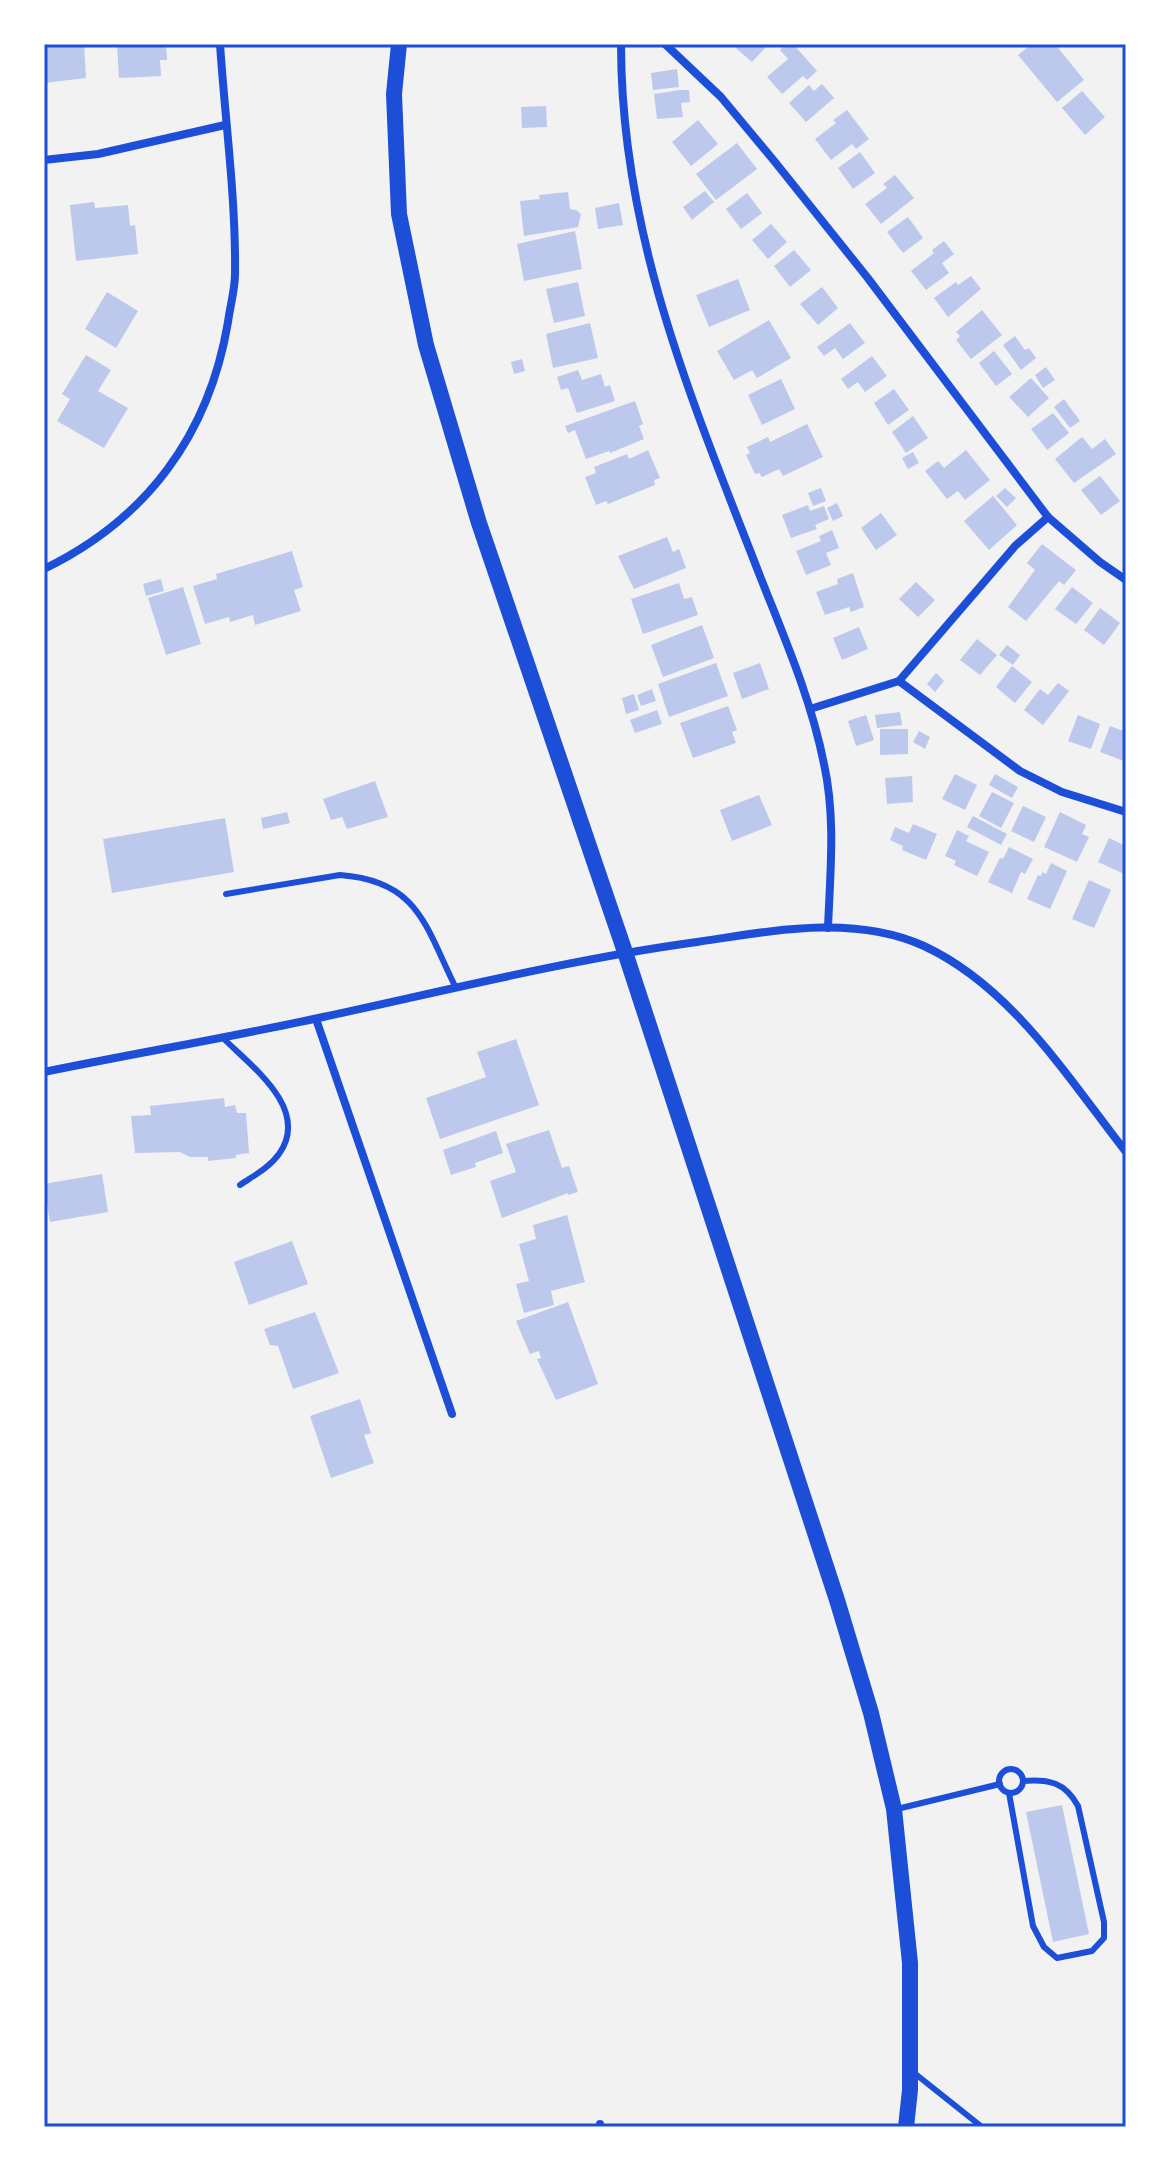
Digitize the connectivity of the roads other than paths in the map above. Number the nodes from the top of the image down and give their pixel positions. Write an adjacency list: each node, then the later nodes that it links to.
1 (220, 44): 5 (street)
2 (399, 44): 15 (main road)
3 (621, 44): 11 (street)
4 (665, 44): 7 (street)
5 (225, 125): 6 (street); 8 (street)
6 (44, 160)
7 (1048, 517): 9 (street); 10 (street)
8 (44, 569)
9 (1126, 580)
10 (899, 681): 11 (street); 12 (street)
11 (810, 709): 14 (street)
12 (1126, 812)
13 (226, 894): 16 (lane)
14 (828, 928): 15 (street); 20 (street)
15 (625, 952): 16 (street); 26 (main road)
16 (456, 988): 17 (street)
17 (316, 1019): 18 (street); 22 (street)
18 (222, 1037): 19 (street); 21 (lane)
19 (44, 1072)
20 (1126, 1152)
21 (240, 1185)
22 (452, 1414)
23 (1023, 1781): 24 (lane); 25 (lane); 25 (lane)
24 (1000, 1784): 25 (lane); 26 (lane)
25 (1009, 1793)
26 (894, 1809): 27 (main road)
27 (910, 2070): 28 (main road); 29 (lane)
28 (906, 2127)
29 (982, 2127)

